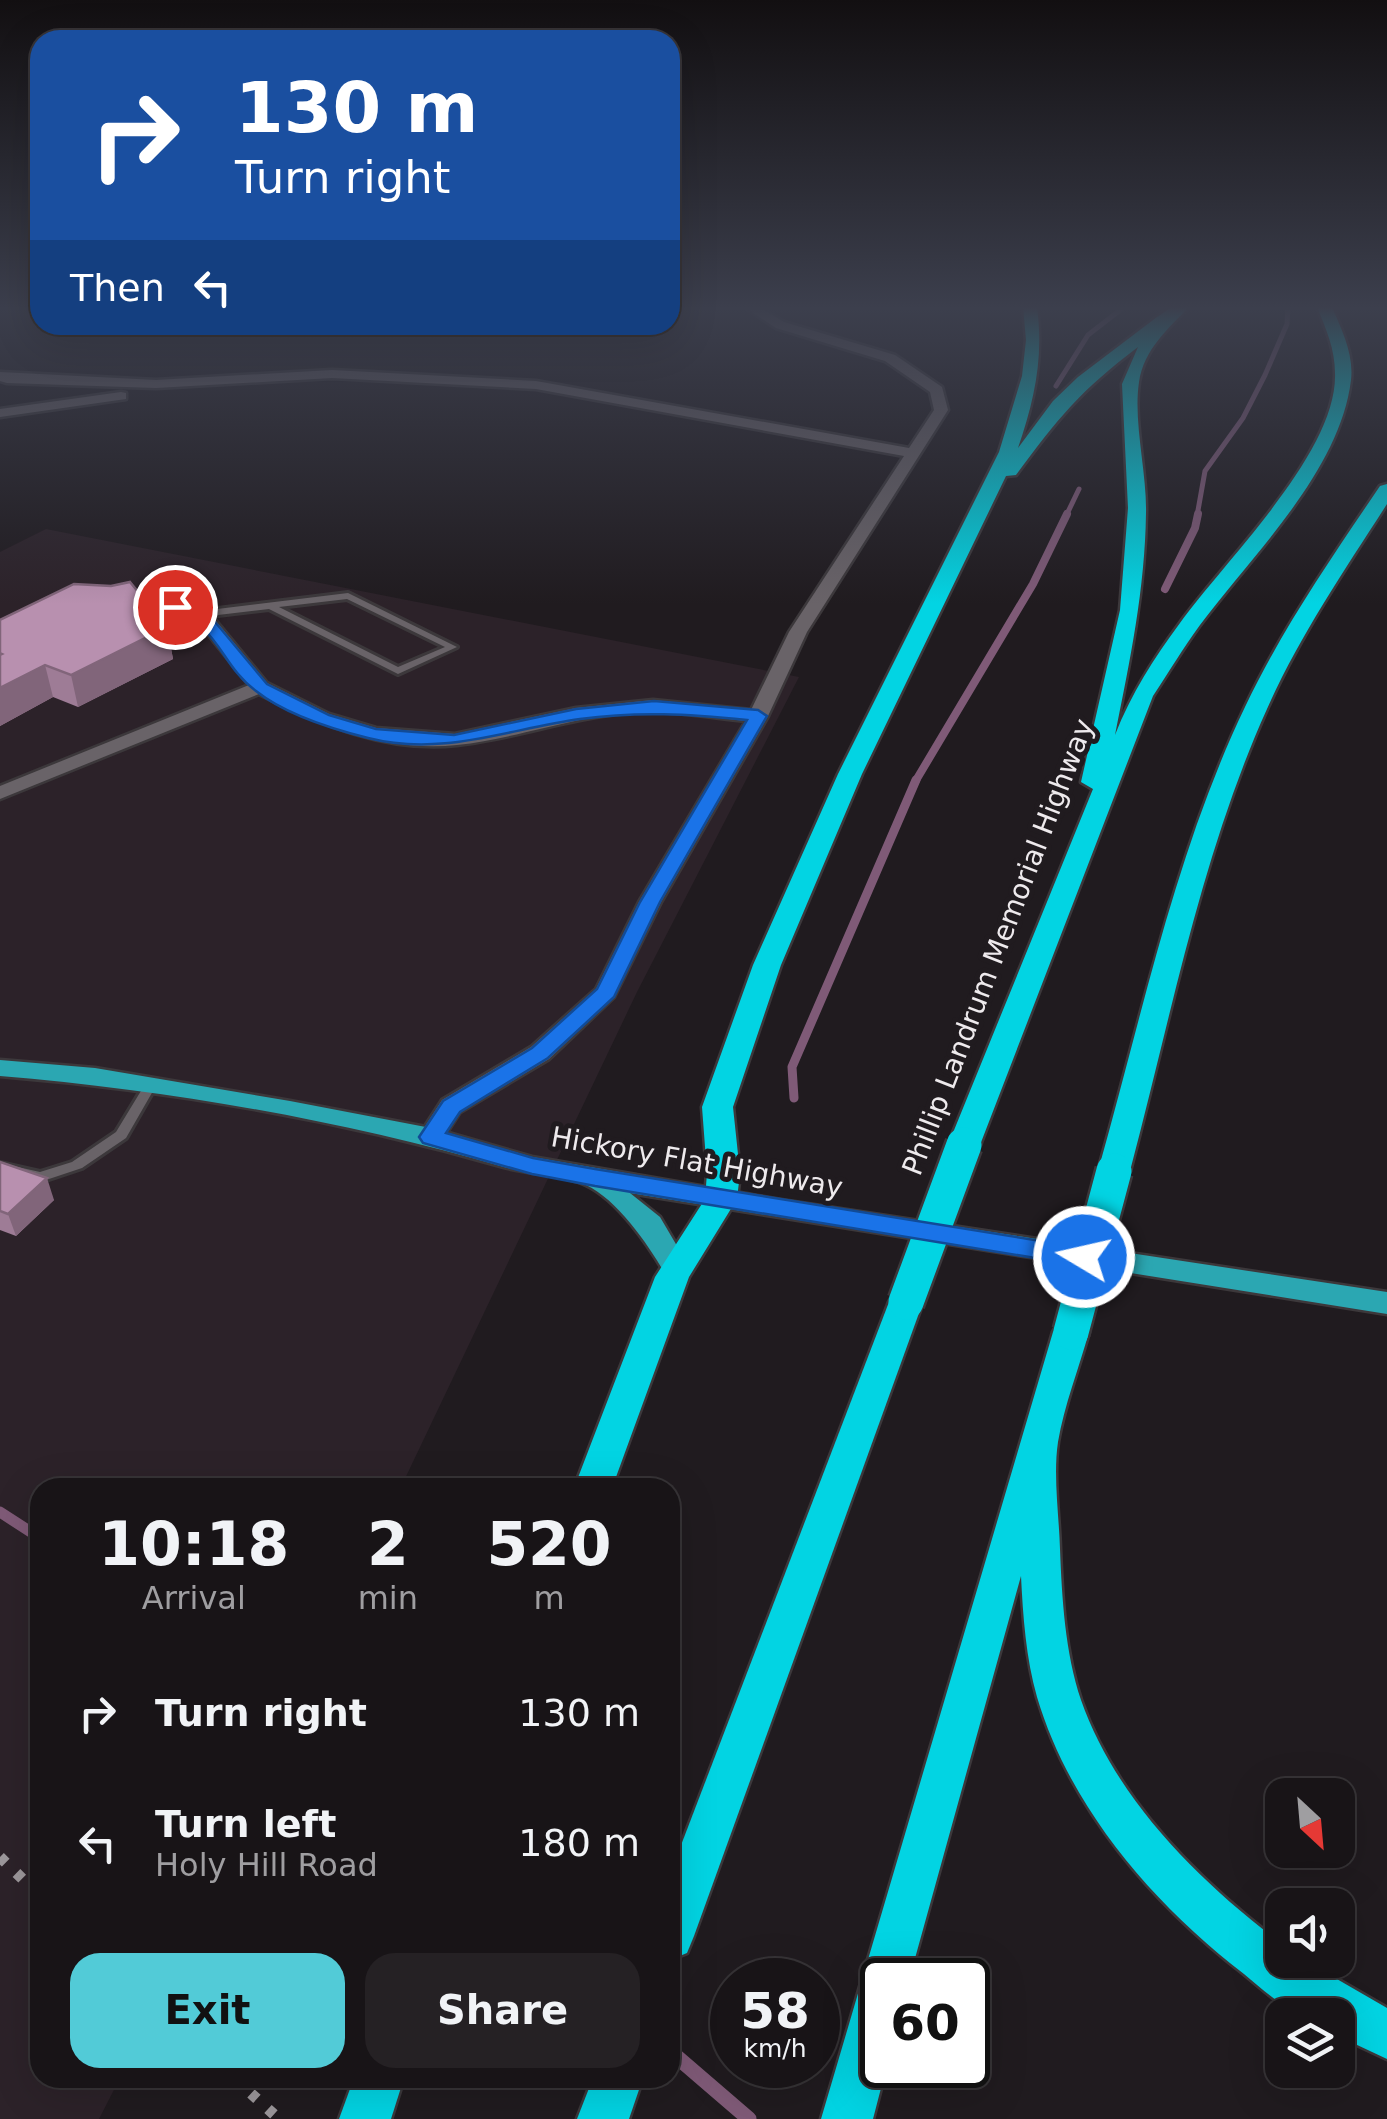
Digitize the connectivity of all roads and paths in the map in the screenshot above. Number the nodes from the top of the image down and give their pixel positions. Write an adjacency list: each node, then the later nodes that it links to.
1 (47, 406): 8 (street)
2 (652, 406): 9 (street)
3 (940, 406): 9 (street)
4 (1024, 406): 11 (highway)
5 (1059, 406): 11 (highway)
6 (1131, 406): 18 (highway)
7 (1338, 406): 18 (highway, Phillip Landrum Memorial Highway)
8 (0, 413)
9 (914, 453): 16 (street)
10 (1387, 490): 27 (highway, bridge)
11 (984, 506): 24 (highway)
12 (98, 600): 14 (street)
13 (270, 606): 13 (lane); 14 (lane)
14 (201, 614): 15 (street)
15 (260, 687): 16 (street); 17 (street)
16 (758, 716): 21 (street)
17 (0, 792)
18 (1078, 854): 29 (highway, Phillip Landrum Memorial Highway, bridge)
19 (0, 1068): 20 (main road, Hickory Flat Highway)
20 (151, 1084): 21 (main road, Hickory Flat Highway); 22 (lane)
21 (431, 1137): 23 (main road, Hickory Flat Highway)
22 (0, 1168)
23 (595, 1178): 24 (main road, Hickory Flat Highway); 25 (main road)
24 (721, 1198): 25 (highway); 26 (main road, Hickory Flat Highway)
25 (676, 1268): 28 (highway)
26 (1387, 1303)
27 (1039, 1446): 30 (highway); 31 (highway)
28 (597, 1478)
29 (680, 1909)
30 (890, 1958)
31 (1387, 2034)
32 (860, 2070): 37 (highway)
33 (375, 2088): 35 (highway)
34 (614, 2088): 36 (highway)
35 (364, 2119)
36 (603, 2119)
37 (847, 2119)

